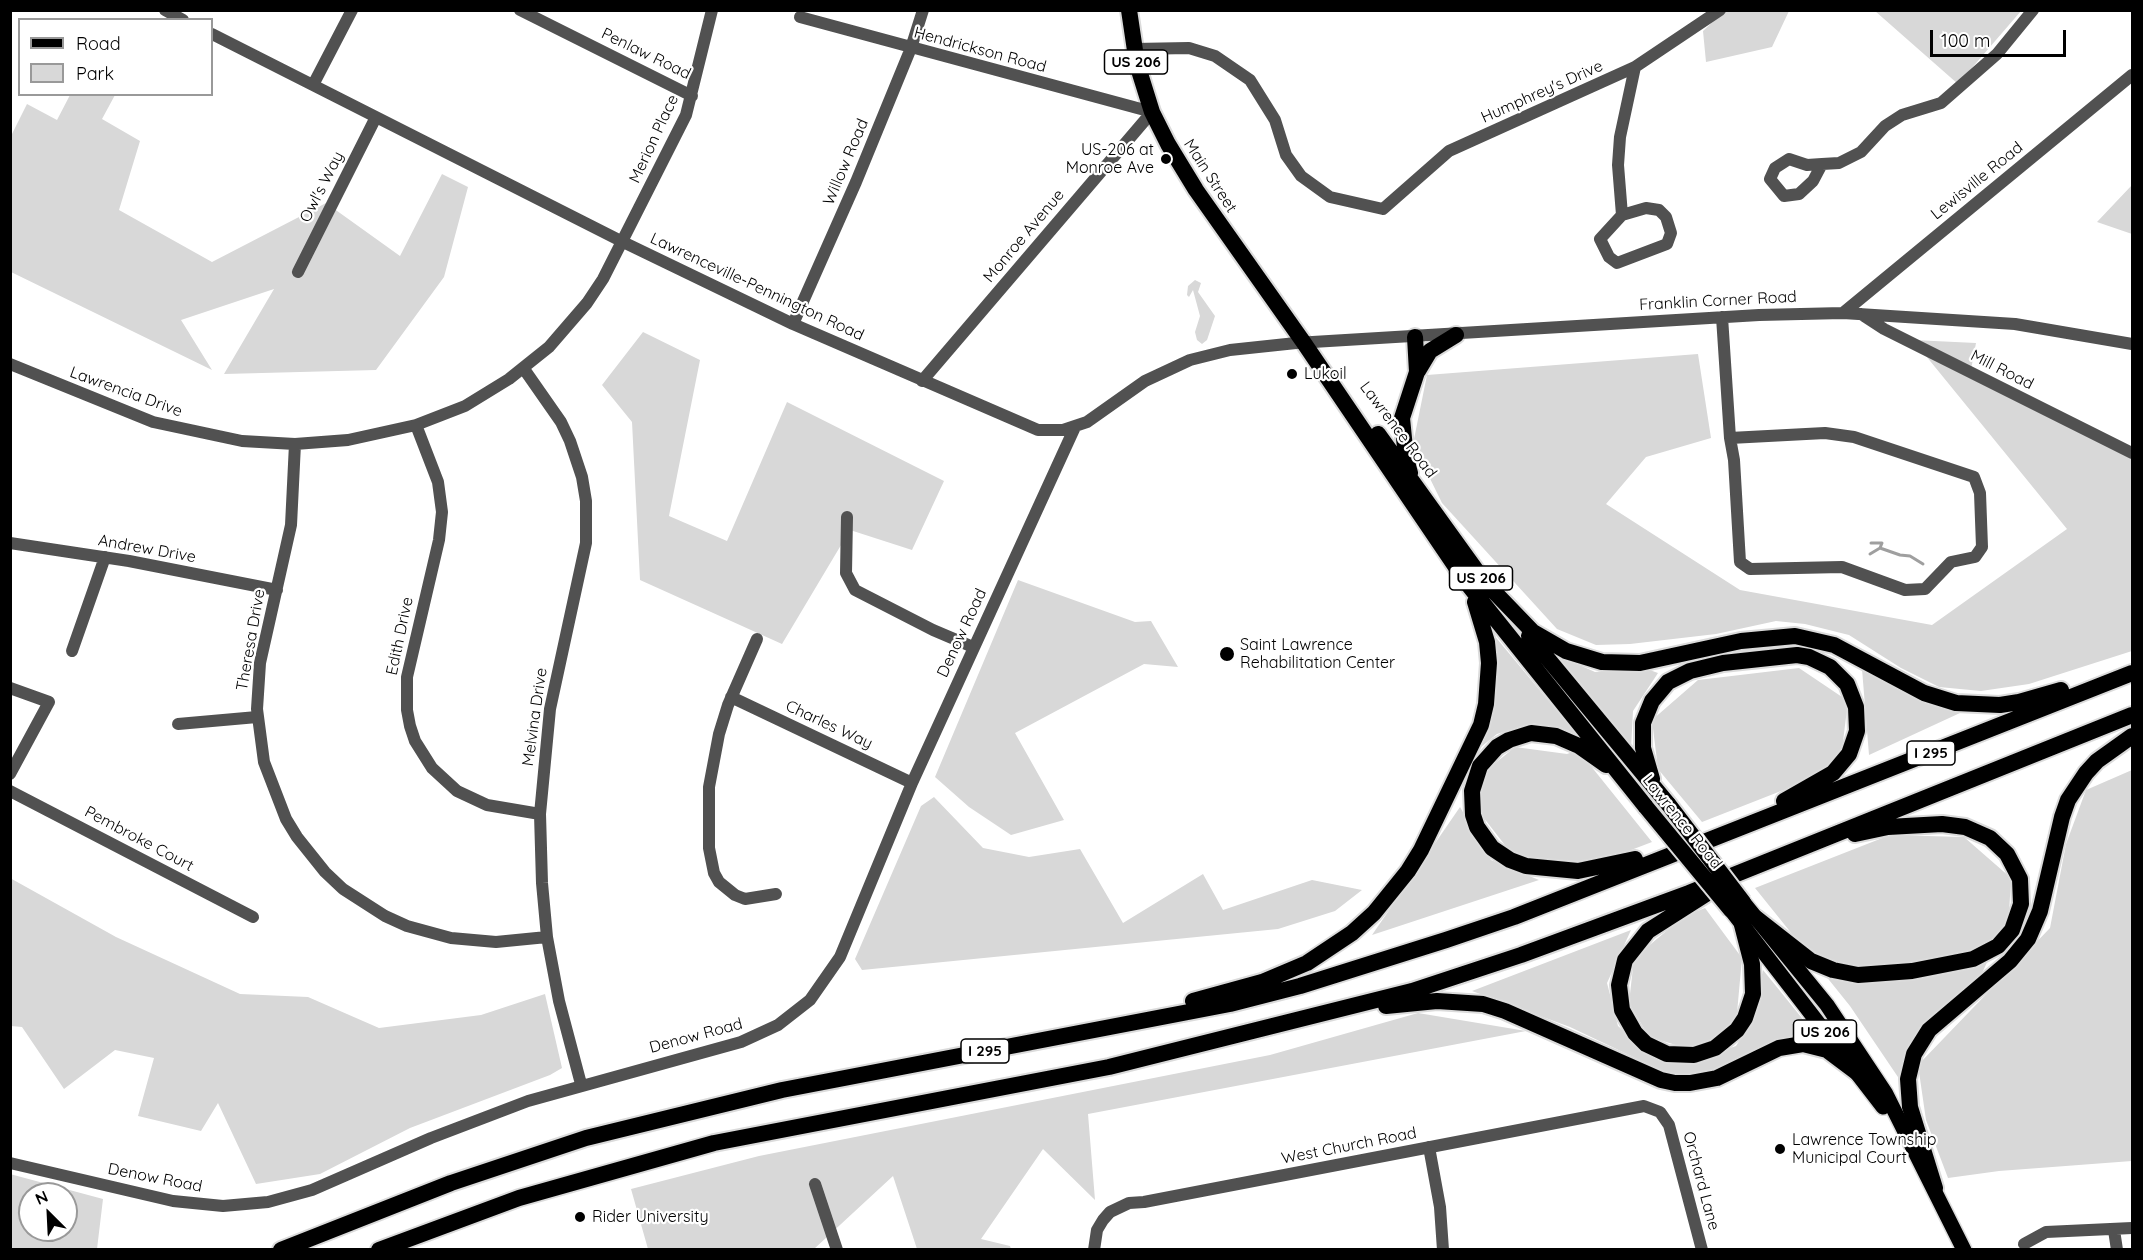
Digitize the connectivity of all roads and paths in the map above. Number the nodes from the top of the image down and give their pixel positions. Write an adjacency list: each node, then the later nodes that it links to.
1 (165, 10): 10 (street)
2 (352, 10): 16 (street)
3 (520, 10): 17 (street, Penlaw Road)
4 (712, 10): 17 (street, Merion Place)
5 (923, 10): 12 (street, Willow Road)
6 (1129, 10): 13 (highway, Main Street / US 206)
7 (1720, 10): 14 (street, Humphrey's Drive)
8 (2033, 10): 20 (street)
9 (800, 17): 12 (street, Hendrickson Road)
10 (179, 18)
11 (213, 35): 16 (street, Lawrenceville-Pennington Road)
12 (911, 48): 18 (street, Hendrickson Road); 27 (street, Willow Road)
13 (1134, 49): 14 (street, Humphrey's Drive); 18 (highway, Main Street / US 206)
14 (1635, 67): 21 (street)
15 (2133, 75): 24 (street, Lewisville Road)
16 (313, 85): 19 (street, Lawrenceville-Pennington Road)
17 (692, 96): 22 (street, Merion Place)
18 (1152, 112): 30 (highway, Main Street / US 206); 35 (street, Monroe Avenue)
19 (376, 117): 22 (street, Lawrenceville-Pennington Road); 23 (street, Owl's Way)
20 (1822, 164)
21 (1622, 215): 21 (street)
22 (623, 242): 27 (street, Lawrenceville-Pennington Road); 33 (street, Lawrencia Drive)
23 (297, 272)
24 (1843, 313): 25 (street, Franklin Corner Road); 26 (street, Franklin Corner Road)
25 (1860, 313): 31 (street, Franklin Corner Road); 40 (street, Mill Road)
26 (1722, 317): 28 (street, Franklin Corner Road); 38 (street)
27 (793, 324): 35 (street, Lawrenceville-Pennington Road)
28 (1456, 335): 29 (street, Franklin Corner Road); 34 (highway)
29 (1415, 337): 30 (street, Franklin Corner Road); 34 (highway)
30 (1304, 343): 37 (street, Lawrenceville-Pennington Road); 41 (highway, Lawrence Road / US 206); 45 (highway, Lawrence Road / US 206)
31 (2133, 344)
32 (10, 364): 39 (street, Lawrencia Drive)
33 (524, 369): 36 (street, Lawrencia Drive); 63 (street, Melvina Drive)
34 (1417, 372): 41 (highway)
35 (922, 381): 37 (street, Lawrenceville-Pennington Road)
36 (416, 425): 39 (street, Lawrencia Drive); 63 (street, Edith Drive)
37 (1076, 427): 48 (street, Denow Road)
38 (1730, 438): 38 (street)
39 (295, 444): 46 (street, Theresa Drive)
40 (2133, 453)
41 (1412, 479): 45 (highway, Lawrence Road / US 206)
42 (847, 518): 48 (street)
43 (10, 543): 44 (street, Andrew Drive)
44 (105, 557): 46 (street, Andrew Drive); 49 (street)
45 (1472, 579): 50 (highway); 60 (highway, Lawrence Road / US 206); 61 (highway, Lawrence Road / US 206); 74 (highway)
46 (277, 590): 55 (street, Theresa Drive)
47 (757, 639): 53 (street)
48 (973, 647): 59 (street, Denow Road)
49 (72, 651)
50 (2133, 665)
51 (2133, 673): 64 (highway, I 295)
52 (10, 688): 58 (street)
53 (731, 697): 59 (street, Charles Way); 68 (street)
54 (2133, 715): 66 (highway, I 295)
55 (257, 717): 56 (street); 72 (street, Theresa Drive)
56 (178, 724)
57 (2133, 736): 82 (highway)
58 (10, 774)
59 (912, 783): 76 (street, Denow Road)
60 (1627, 783): 65 (highway); 69 (highway, Lawrence Road / US 206, bridge)
61 (1656, 788): 64 (highway); 69 (highway, Lawrence Road / US 206, bridge)
62 (10, 791): 70 (street, Pembroke Court)
63 (540, 814): 72 (street, Melvina Drive)
64 (1729, 832): 65 (highway, I 295)
65 (1688, 848): 74 (highway, I 295)
66 (1773, 858): 67 (highway, I 295); 71 (highway)
67 (1738, 873): 71 (highway); 73 (highway, I 295)
68 (776, 894)
69 (1737, 906): 71 (main road, Lawrence Road / US 206)
70 (253, 917)
71 (1749, 922): 75 (main road, Lawrence Road / US 206); 79 (main road, Lawrence Road / US 206)
72 (548, 938): 76 (street, Melvina Drive)
73 (1352, 1008): 75 (highway); 87 (highway, I 295)
74 (1092, 1030): 86 (highway, I 295)
75 (1859, 1074): 79 (main road, Lawrence Road / US 206)
76 (581, 1084): 80 (street, Denow Road)
77 (1636, 1107): 78 (street, West Church Road); 91 (street, Orchard Lane)
78 (1429, 1147): 89 (street, West Church Road); 90 (street)
79 (1917, 1155): 82 (main road, Lawrence Road / US 206)
80 (10, 1163)
81 (815, 1184): 88 (street)
82 (1935, 1188): 92 (main road, Lawrence Road / US 206)
83 (2133, 1228): 84 (street)
84 (2114, 1230): 85 (street); 93 (street)
85 (2024, 1244)
86 (281, 1250)
87 (379, 1250)
88 (837, 1250)
89 (1094, 1250)
90 (1443, 1250)
91 (1702, 1250)
92 (1964, 1250)
93 (2116, 1250)

